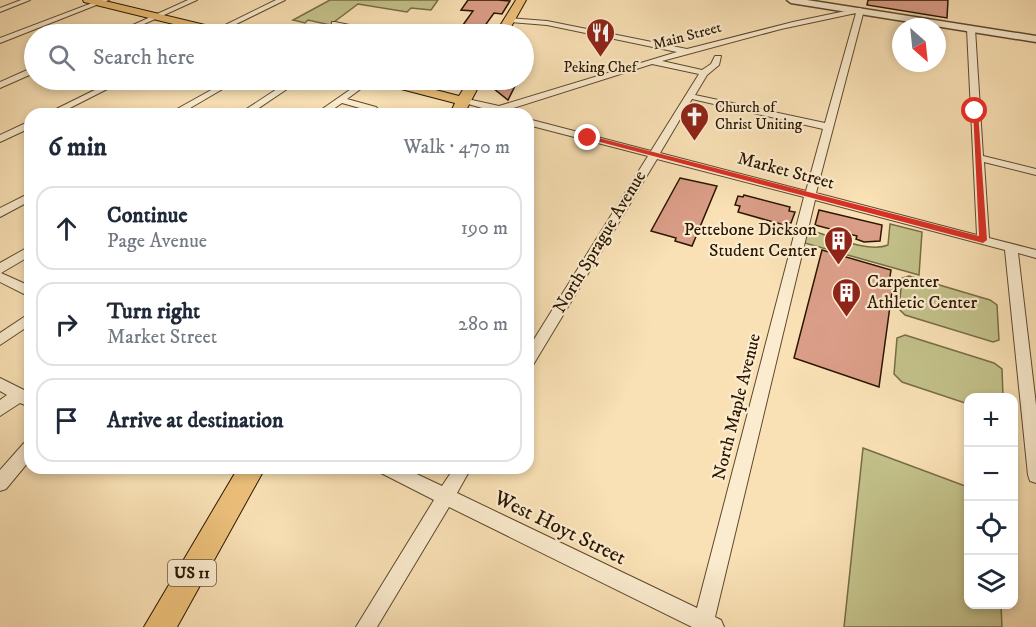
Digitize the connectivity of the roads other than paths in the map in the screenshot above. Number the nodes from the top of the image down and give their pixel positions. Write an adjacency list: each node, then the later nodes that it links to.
1 (27, 0): 9 (street)
2 (194, 0): 11 (street)
3 (282, 0): 16 (street)
4 (521, 0): 12 (main road)
5 (791, 0): 8 (street)
6 (806, 0): 8 (street)
7 (98, 1): 11 (main road); 13 (street)
8 (823, 4): 10 (street)
9 (0, 10)
10 (860, 10): 18 (street, Main Street); 23 (street, Main Street); 47 (street, North Maple Avenue)
11 (157, 17): 14 (street); 15 (main road)
12 (510, 20): 17 (main road); 22 (street)
13 (42, 24)
14 (141, 24)
15 (182, 24)
16 (237, 24)
17 (507, 24)
18 (970, 28): 20 (street, Main Street); 50 (street)
19 (24, 31): 21 (street)
20 (1036, 39)
21 (0, 41)
22 (659, 45): 23 (street); 24 (street)
23 (687, 51): 24 (street, Main Street)
24 (666, 57): 26 (street, Main Street)
25 (718, 58): 27 (street)
26 (652, 61): 27 (street); 44 (street, Main Street)
27 (704, 73): 36 (street, North Sprague Avenue)
28 (24, 74): 29 (street)
29 (0, 85)
30 (100, 90): 38 (street)
31 (216, 90): 39 (street)
32 (281, 90): 40 (street)
33 (354, 90): 37 (street)
34 (410, 90): 43 (main road)
35 (470, 90): 43 (main road)
36 (690, 96): 47 (street); 49 (street, North Sprague Avenue)
37 (340, 100): 41 (street); 42 (street)
38 (63, 108)
39 (184, 108)
40 (253, 108)
41 (329, 108)
42 (369, 108)
43 (460, 108)
44 (511, 108)
45 (534, 124): 49 (street, Market Street)
46 (24, 127): 48 (street)
47 (829, 127): 52 (street, North Maple Avenue)
48 (0, 139)
49 (652, 154): 52 (street, Market Street); 64 (street, North Sprague Avenue)
50 (978, 159): 51 (street); 55 (street)
51 (1036, 172)
52 (810, 196): 55 (street, Market Street); 75 (street, North Maple Avenue)
53 (24, 199): 54 (street)
54 (0, 213)
55 (983, 240): 56 (street, Market Street)
56 (1011, 247): 58 (street, Market Street); 72 (street)
57 (24, 254): 59 (street)
58 (1036, 254)
59 (0, 269)
60 (0, 277): 61 (street)
61 (24, 289)
62 (24, 322): 63 (street)
63 (0, 340)
64 (534, 351)
65 (0, 384): 66 (street)
66 (24, 398): 67 (street)
67 (0, 410)
68 (24, 455): 73 (street)
69 (249, 474): 76 (main road, US 11)
70 (399, 474): 74 (street, West Hoyt Street)
71 (459, 474): 74 (street)
72 (1036, 475)
73 (0, 483)
74 (445, 498): 75 (street, West Hoyt Street); 77 (street)
75 (706, 625)
76 (160, 627)
77 (366, 627)

